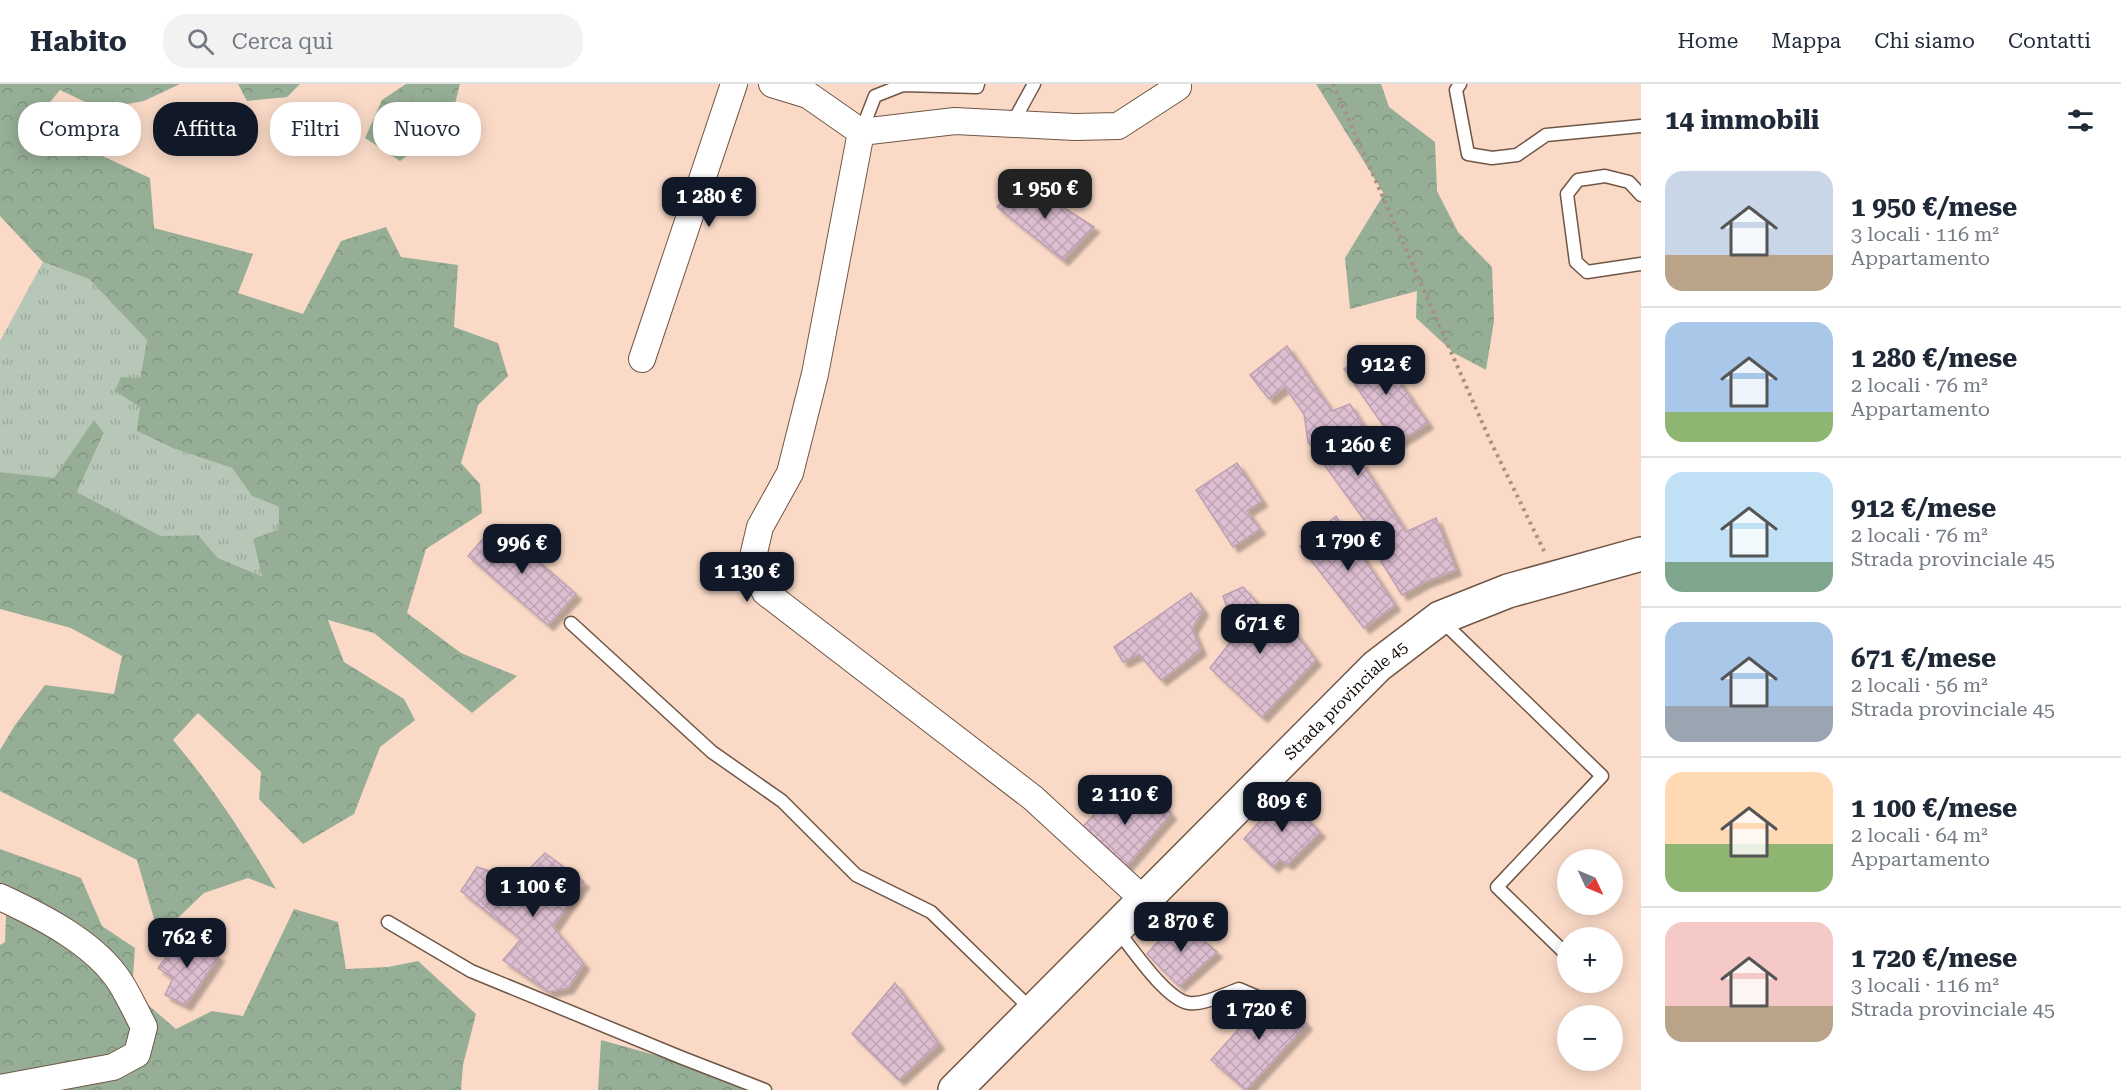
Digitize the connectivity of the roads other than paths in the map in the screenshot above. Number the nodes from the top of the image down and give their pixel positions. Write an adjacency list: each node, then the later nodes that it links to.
1 (734, 84): 13 (street)
2 (772, 84): 10 (street)
3 (904, 84): 4 (lane); 10 (lane)
4 (978, 84)
5 (1034, 84): 8 (lane)
6 (1460, 84): 9 (lane)
7 (1178, 87): 8 (street)
8 (1012, 124): 10 (street)
9 (1641, 126)
10 (861, 132): 18 (street)
11 (1641, 195): 12 (lane)
12 (1641, 264)
13 (642, 359)
14 (1641, 554): 15 (main road, Strada provinciale 45)
15 (1440, 618): 18 (main road, Strada provinciale 45); 21 (lane)
16 (571, 623): 23 (lane)
17 (0, 897): 24 (street)
18 (1144, 900): 20 (main road, Strada provinciale 45)
19 (388, 922): 25 (lane)
20 (1116, 929): 22 (lane); 23 (main road, Strada provinciale 45)
21 (1557, 945)
22 (1260, 998)
23 (1034, 1011): 26 (main road, Strada provinciale 45)
24 (0, 1088)
25 (765, 1090)
26 (955, 1090)

